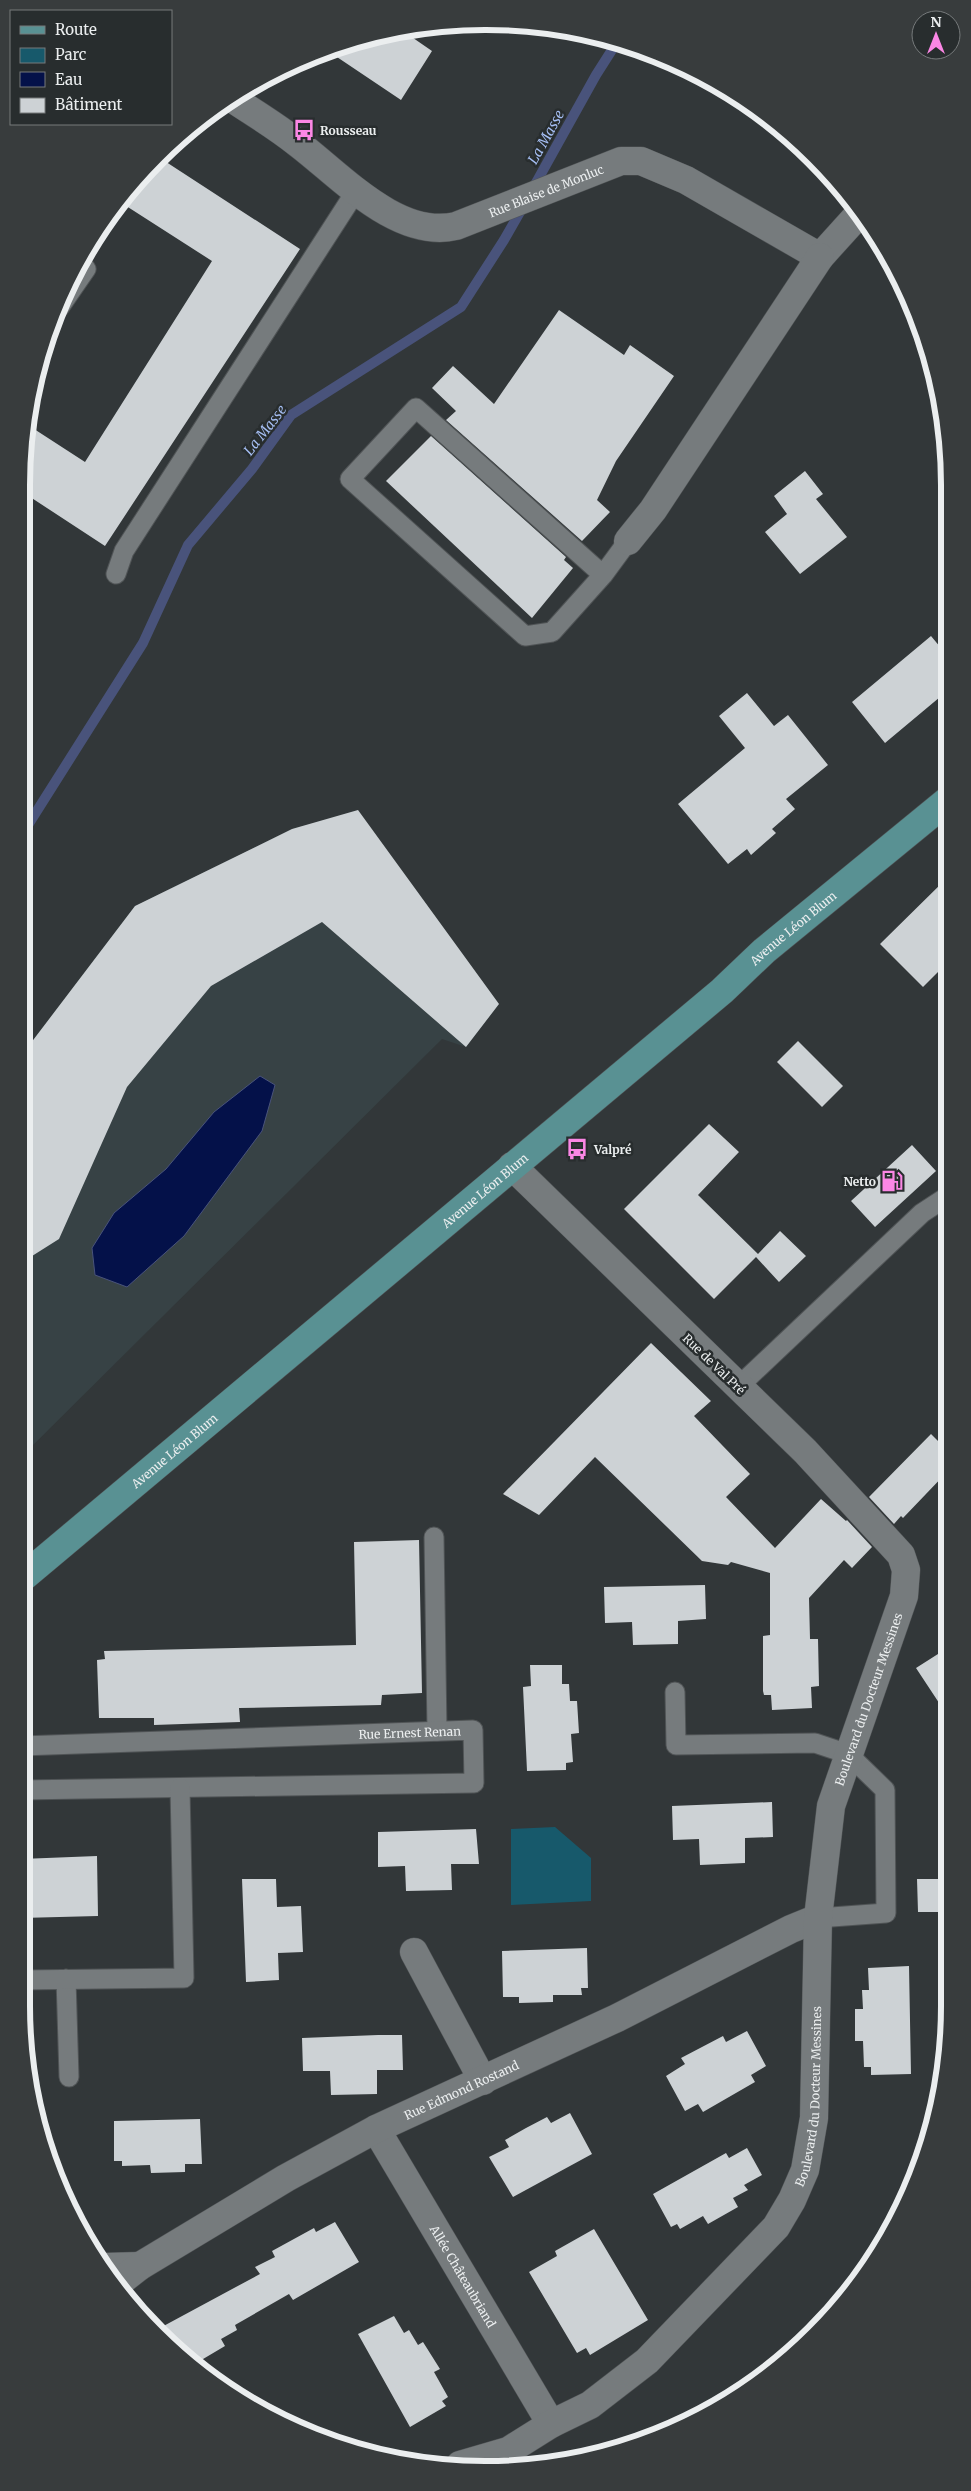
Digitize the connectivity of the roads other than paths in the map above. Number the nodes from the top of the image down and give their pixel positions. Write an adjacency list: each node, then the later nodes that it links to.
1 (239, 102): 2 (street, Rue Blaise de Monluc)
2 (356, 191): 4 (street, Rue Blaise de Monluc); 6 (lane)
3 (855, 219): 4 (street)
4 (820, 257): 5 (street)
5 (628, 541): 7 (lane)
6 (116, 574)
7 (603, 576): 7 (lane)
8 (941, 805): 9 (main road, Avenue Léon Blum)
9 (512, 1166): 11 (street, Rue de Val Pré); 14 (main road, Avenue Léon Blum)
10 (941, 1201): 11 (lane)
11 (738, 1387): 13 (street, Rue de Val Pré)
12 (434, 1537): 16 (lane)
13 (906, 1570): 18 (street, Boulevard du Docteur Messines)
14 (30, 1571)
15 (675, 1692): 18 (lane)
16 (437, 1731): 17 (lane, Rue Ernest Renan); 19 (lane, Rue Ernest Renan)
17 (30, 1746)
18 (848, 1754): 21 (street, Boulevard du Docteur Messines); 21 (lane)
19 (180, 1788): 20 (lane, Rue Ernest Renan); 23 (lane)
20 (30, 1790)
21 (818, 1918): 26 (street, Rue Edmond Rostand); 31 (street, Boulevard du Docteur Messines)
22 (414, 1952): 26 (street)
23 (66, 1979): 24 (lane); 25 (lane)
24 (30, 1980)
25 (69, 2077)
26 (483, 2081): 27 (street, Rue Edmond Rostand)
27 (376, 2129): 28 (street, Rue Edmond Rostand); 31 (street, Allée Châteaubriand)
28 (140, 2266): 29 (street); 30 (street, Rue Edmond Rostand)
29 (112, 2267)
30 (122, 2280)
31 (551, 2424): 32 (street, Boulevard du Docteur Messines)
32 (475, 2461)

